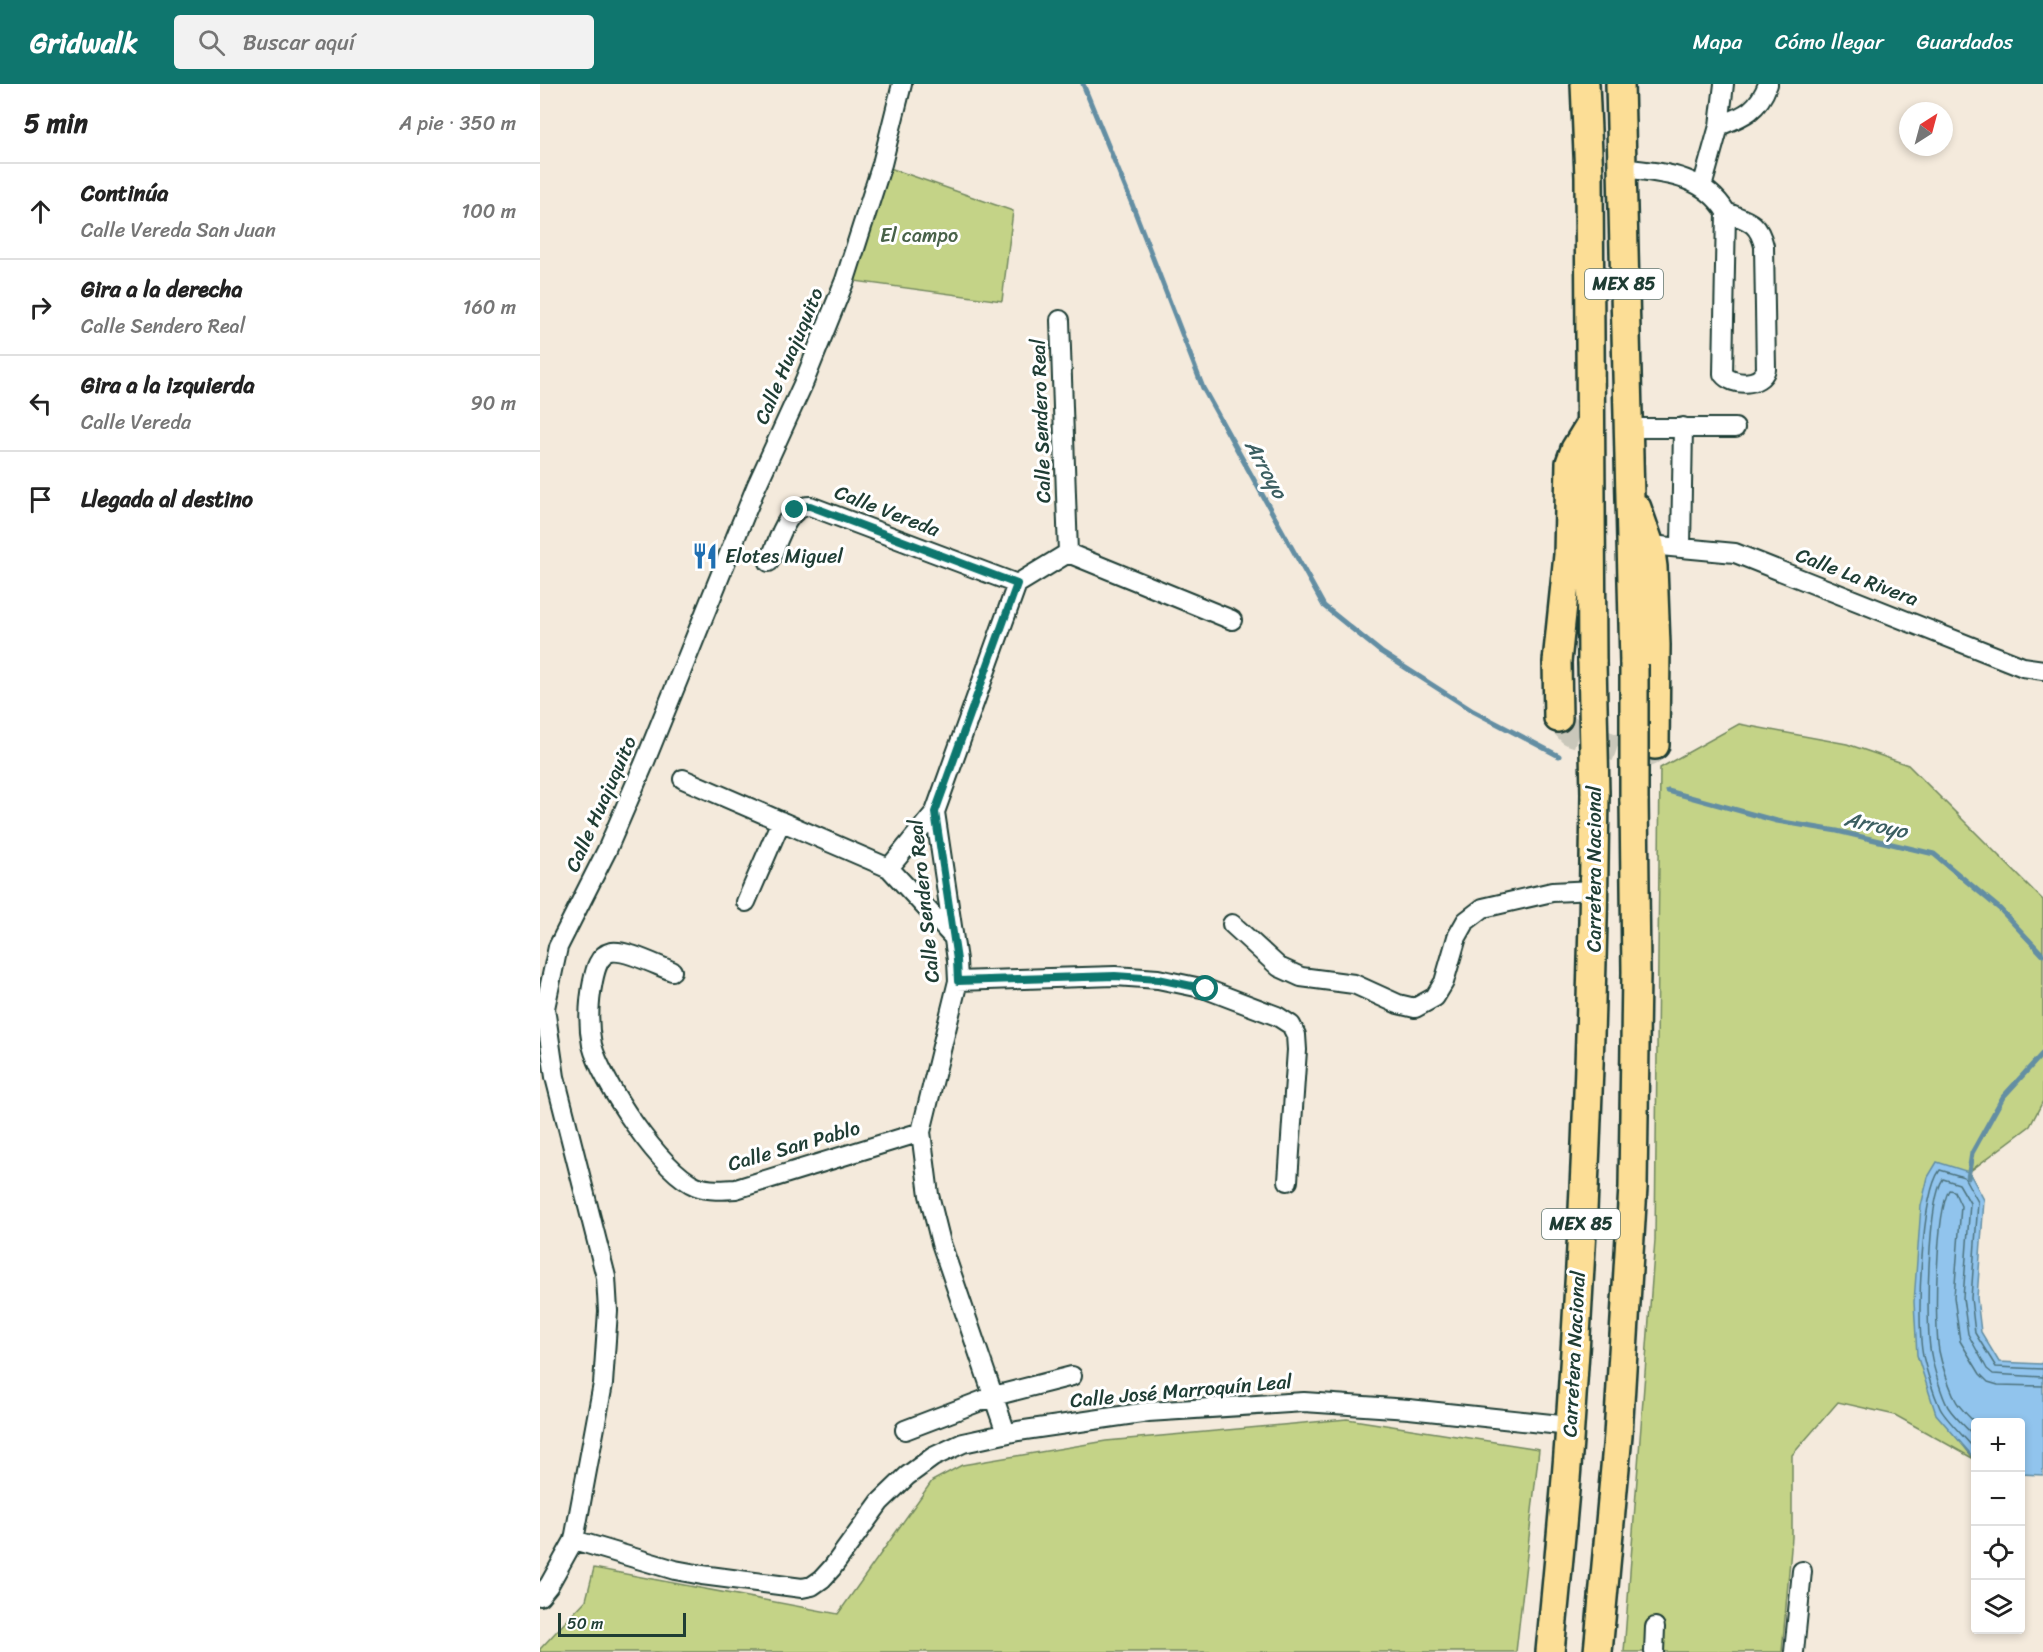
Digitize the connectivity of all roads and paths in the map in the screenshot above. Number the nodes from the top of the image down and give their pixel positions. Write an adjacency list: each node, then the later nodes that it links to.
1 (902, 84): 35 (street, Calle Huajuquito)
2 (1585, 84): 11 (highway, Carretera Nacional / MEX 85)
3 (1620, 84): 7 (highway, Carretera Nacional / MEX 85)
4 (1724, 84): 6 (street)
5 (1768, 84): 6 (street)
6 (1719, 126): 8 (street)
7 (1622, 168): 8 (street); 13 (highway, Carretera Nacional / MEX 85)
8 (1702, 187): 9 (street)
9 (1726, 212): 9 (street)
10 (1060, 320): 18 (street, Calle Sendero Real)
11 (1591, 422): 23 (highway); 29 (highway, Carretera Nacional / MEX 85, bridge)
12 (1683, 427): 13 (street); 14 (street); 17 (street)
13 (1628, 428): 15 (highway, Carretera Nacional / MEX 85)
14 (1735, 428)
15 (1629, 485): 16 (highway, MEX 85); 48 (highway, Carretera Nacional / MEX 85, bridge)
16 (1650, 545): 17 (street, Calle La Rivera); 24 (highway, MEX 85)
17 (1681, 547): 22 (street, Calle La Rivera)
18 (1068, 553): 20 (street); 21 (street)
19 (769, 562): 20 (street, Calle Vereda)
20 (1017, 584): 26 (street, Calle Sendero Real)
21 (1232, 620)
22 (2043, 670)
23 (1558, 718)
24 (1655, 745)
25 (683, 780): 27 (street)
26 (935, 812): 28 (street); 32 (street, Calle Sendero Real)
27 (781, 821): 28 (street); 30 (street)
28 (888, 868): 32 (street)
29 (1594, 890): 31 (street); 40 (highway, Carretera Nacional / MEX 85)
30 (746, 902)
31 (1232, 924)
32 (952, 936): 34 (street, Calle Sendero Real)
33 (672, 971): 36 (street, Calle San Pablo)
34 (958, 981): 36 (street, Calle Sendero Real); 37 (street)
35 (543, 1003): 43 (street, Calle Huajuquito)
36 (921, 1132): 39 (street, Calle Sendero Real)
37 (1288, 1181)
38 (1072, 1376): 39 (street)
39 (994, 1396): 41 (street); 42 (street, Calle Sendero Real)
40 (1570, 1426): 42 (street, Calle José Marroquín Leal); 47 (highway, Carretera Nacional / MEX 85)
41 (905, 1430)
42 (1006, 1433): 43 (street, Calle José Marroquín Leal)
43 (574, 1540): 45 (street, Calle Huajuquito)
44 (1802, 1571): 50 (street)
45 (540, 1596)
46 (1655, 1627): 49 (street)
47 (1550, 1652)
48 (1599, 1652)
49 (1654, 1652)
50 (1794, 1652)

